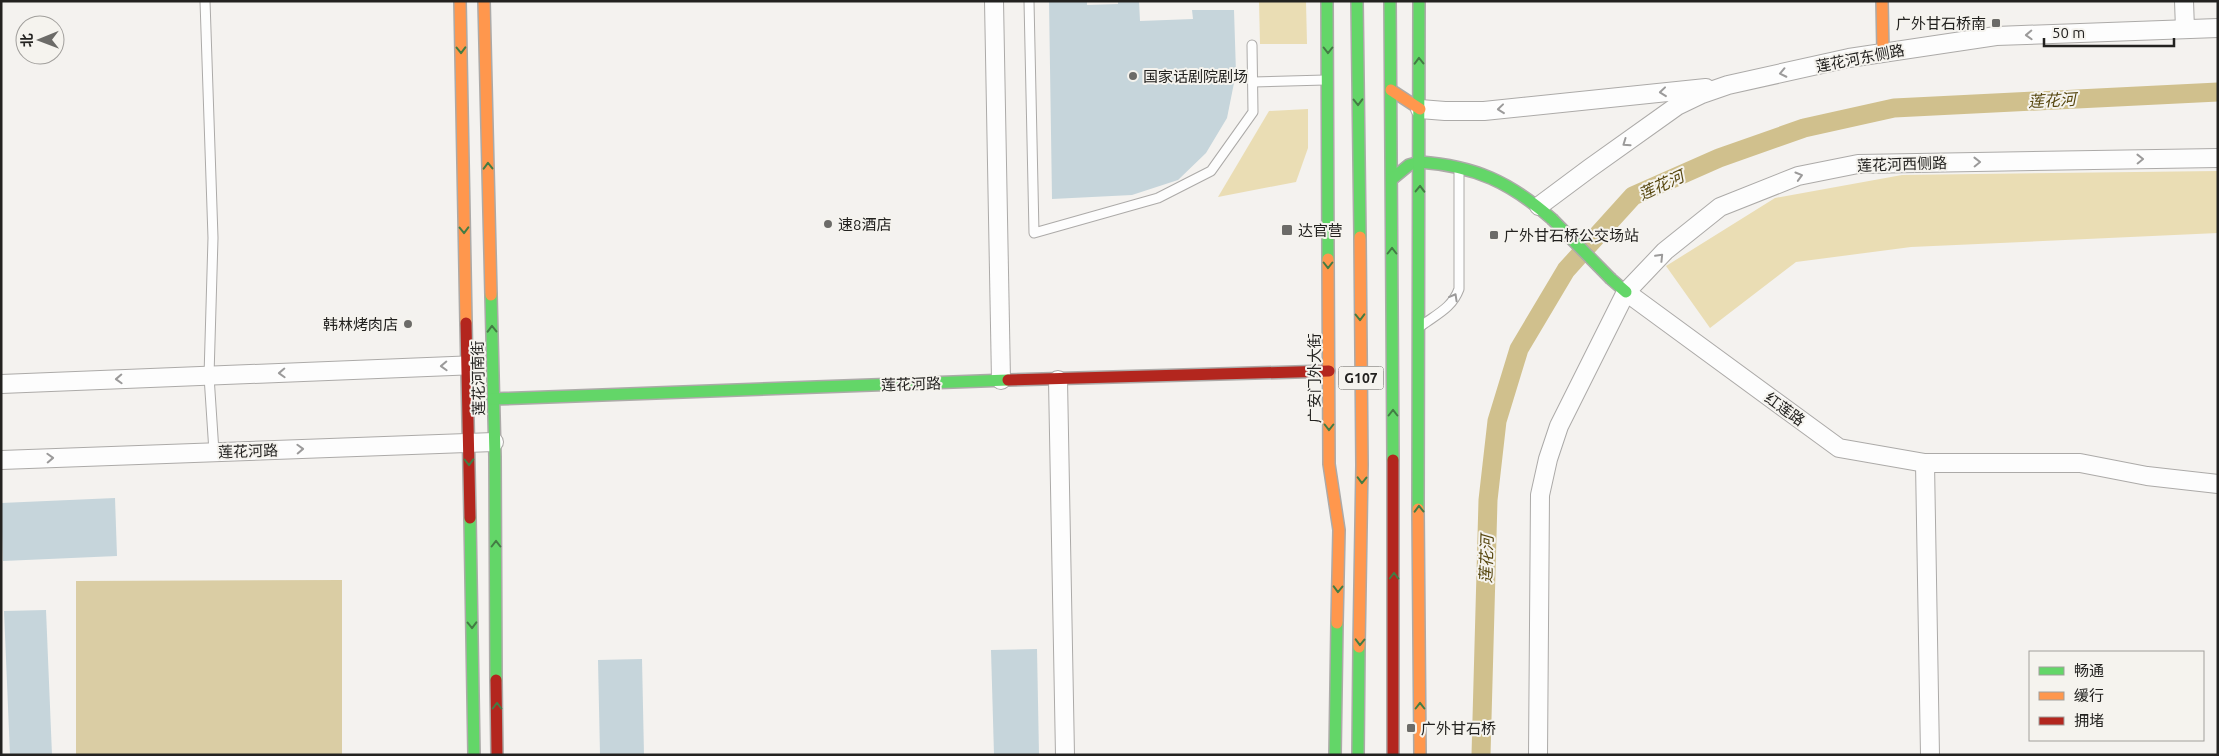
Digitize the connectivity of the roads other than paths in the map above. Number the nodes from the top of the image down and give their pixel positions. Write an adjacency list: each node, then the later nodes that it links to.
1 (205, 1): 31 (lane)
2 (460, 1): 29 (main road, 莲花河南街, one-way to 29)
3 (484, 1): 28 (main road, 莲花河南街, one-way to 3)
4 (994, 1): 32 (street)
5 (1029, 1): 17 (lane)
6 (1327, 1): 16 (main road, 广安门外大街, one-way to 16)
7 (1357, 1): 46 (main road, G107, one-way to 46)
8 (1390, 1): 19 (main road, G107)
9 (1419, 1): 20 (main road, one-way to 9)
10 (1882, 1): 15 (main road)
11 (2184, 1): 13 (street)
12 (2218, 28): 13 (street, 莲花河东侧路)
13 (2185, 29): 15 (street, 莲花河东侧路, one-way to 15)
14 (1252, 46): 17 (lane)
15 (1883, 52): 18 (street, 莲花河东侧路, one-way to 18)
16 (1328, 80): 17 (lane); 30 (main road, 广安门外大街, one-way to 30)
17 (1253, 82)
18 (1728, 85): 20 (street, one-way to 20); 25 (street, 莲花河东侧路, one-way to 25)
19 (1391, 90): 20 (main road); 24 (main road, G107)
20 (1420, 109): 22 (main road)
21 (2218, 158): 26 (street, 莲花河西侧路, one-way to 21)
22 (1420, 162): 23 (main road, 红莲路); 24 (main road); 27 (main road, one-way to 22)
23 (1460, 166): 25 (main road, 红莲路); 27 (lane, one-way to 23)
24 (1392, 179): 27 (main road, G107, one-way to 24)
25 (1540, 206): 26 (main road, 红莲路, bridge)
26 (1626, 292): 40 (street, 红莲路); 49 (street, 莲花河西侧路)
27 (1405, 328): 47 (main road, G107, one-way to 27); 48 (main road, one-way to 27)
28 (493, 364): 29 (street); 35 (main road, 莲花河南街)
29 (467, 365): 31 (street, one-way to 31); 37 (main road, 莲花河南街)
30 (1328, 371): 33 (main road, 莲花河路); 45 (main road, 广安门外大街, one-way to 45)
31 (209, 376): 34 (street, one-way to 34); 38 (lane)
32 (1001, 380): 33 (main road, 莲花河路); 35 (main road, 莲花河路)
33 (1058, 380): 44 (street)
34 (1, 384)
35 (493, 399): 36 (main road, 莲花河南街)
36 (494, 442): 37 (street, 莲花河路); 43 (main road, 莲花河南街, one-way to 36)
37 (468, 444): 38 (street, 莲花河路, one-way to 37); 42 (main road, 莲花河南街, one-way to 42)
38 (214, 452): 39 (street, 莲花河路, one-way to 38)
39 (1, 460)
40 (1925, 463): 41 (street, 红莲路); 50 (street)
41 (2218, 484)
42 (474, 755)
43 (498, 755)
44 (1065, 755)
45 (1336, 755)
46 (1358, 755)
47 (1393, 755)
48 (1420, 755)
49 (1538, 755)
50 (1930, 755)

